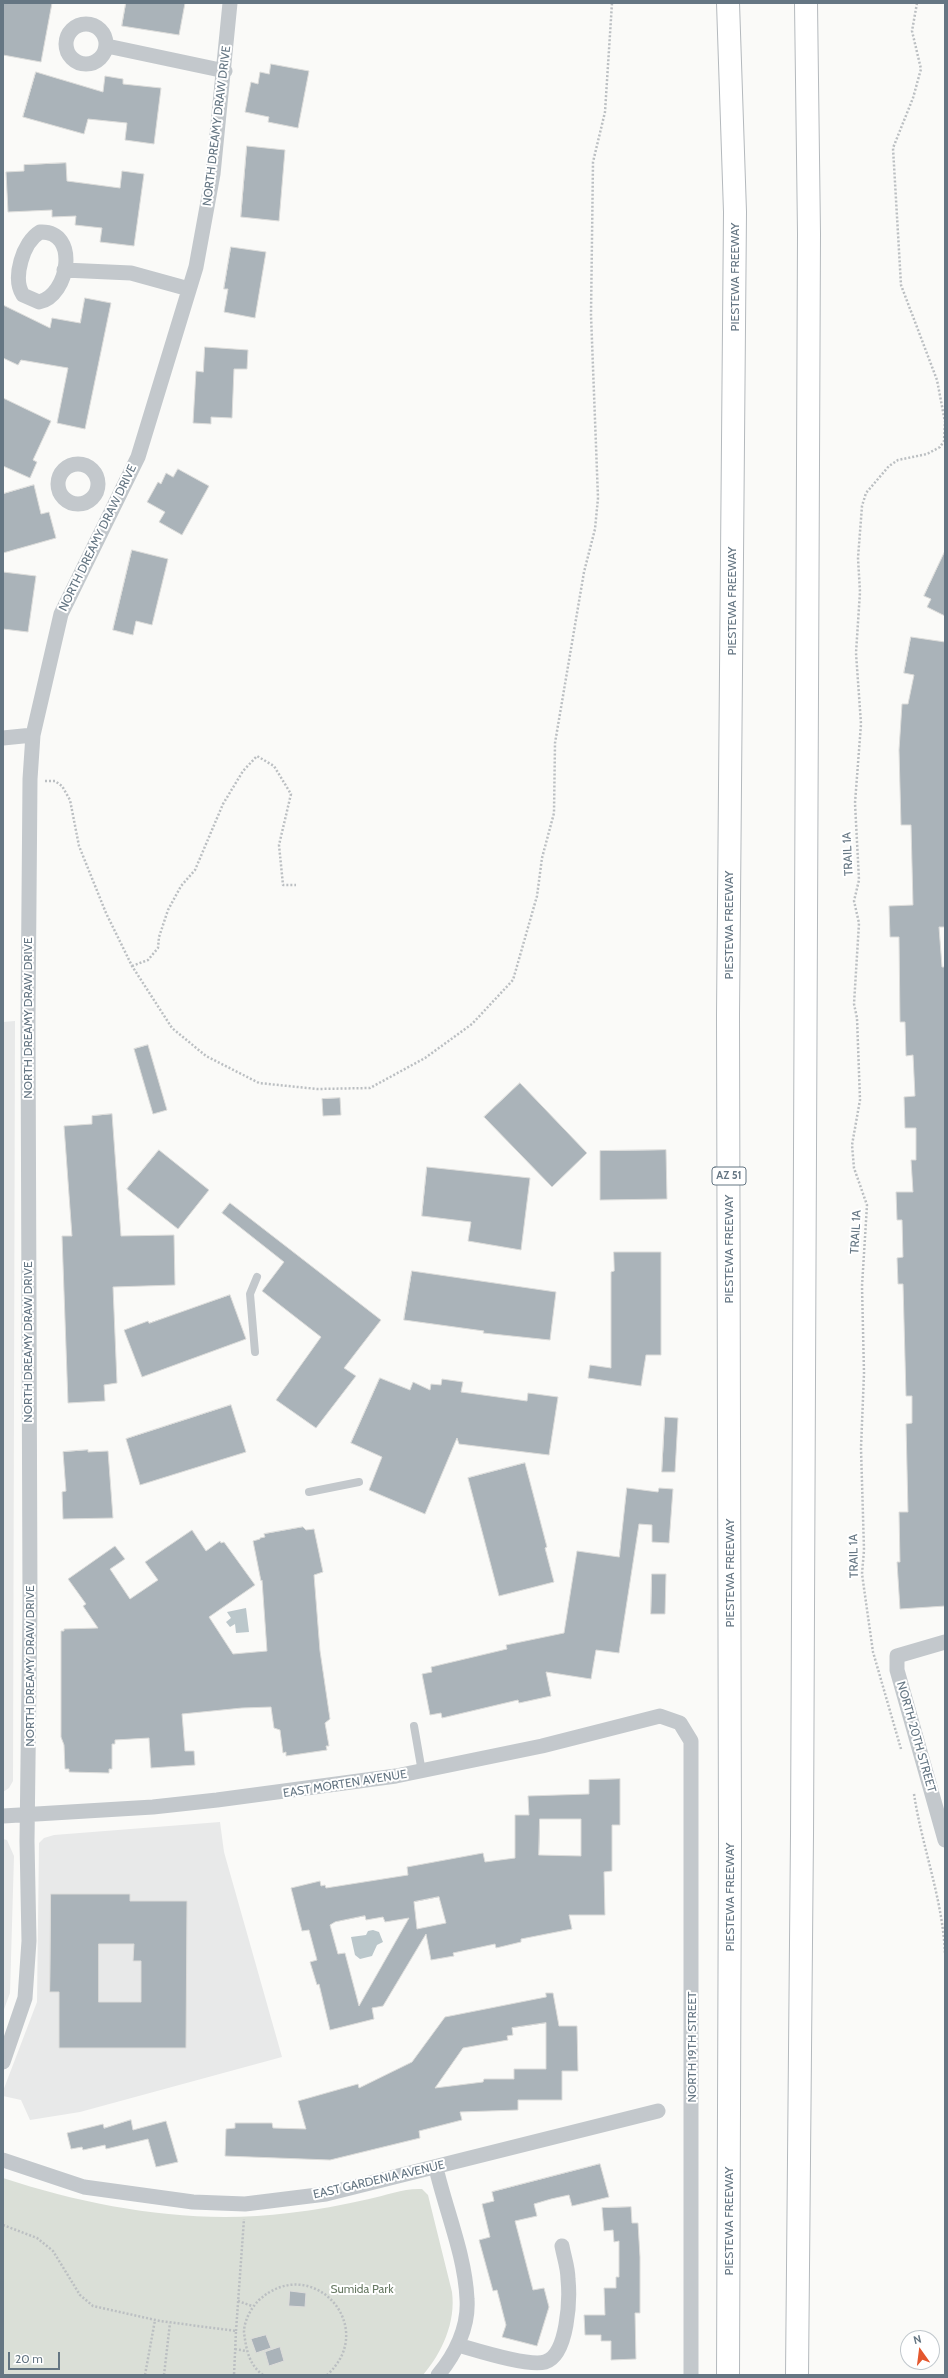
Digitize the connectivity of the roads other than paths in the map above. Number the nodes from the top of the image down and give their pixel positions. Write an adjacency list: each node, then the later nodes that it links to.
1 (230, 3): 5 (street, NORTH DREAMY DRAW DRIVE)
2 (728, 3): 30 (highway, PIESTEWA FREEWAY / AZ 51)
3 (806, 3): 28 (highway)
4 (107, 46): 5 (street)
5 (225, 71): 7 (street, NORTH DREAMY DRAW DRIVE)
6 (64, 270): 7 (street)
7 (189, 289): 9 (street, NORTH DREAMY DRAW DRIVE)
8 (97, 492): 9 (street)
9 (115, 503): 10 (street, NORTH DREAMY DRAW DRIVE)
10 (33, 735): 11 (street); 20 (street, NORTH DREAMY DRAW DRIVE)
11 (3, 738)
12 (257, 1277): 13 (lane)
13 (255, 1352)
14 (359, 1482): 15 (lane)
15 (309, 1492)
16 (945, 1642): 22 (street, NORTH 20TH STREET)
17 (680, 1723): 19 (street, EAST MORTEN AVENUE); 32 (street, NORTH 19TH STREET)
18 (414, 1726): 19 (lane)
19 (422, 1772): 20 (street, EAST MORTEN AVENUE)
20 (28, 1815): 21 (street, EAST MORTEN AVENUE); 23 (street, NORTH DREAMY DRAW DRIVE)
21 (3, 1816)
22 (945, 1840)
23 (3, 2062)
24 (658, 2111): 26 (street, EAST GARDENIA AVENUE)
25 (3, 2160): 26 (street, EAST GARDENIA AVENUE)
26 (436, 2168): 29 (street)
27 (562, 2246): 29 (street)
28 (797, 2330): 35 (highway); 36 (highway)
29 (458, 2345): 31 (street)
30 (728, 2349): 33 (highway); 34 (highway, PIESTEWA FREEWAY / AZ 51)
31 (438, 2375)
32 (691, 2375)
33 (724, 2375)
34 (728, 2375)
35 (797, 2375)
36 (811, 2375)

